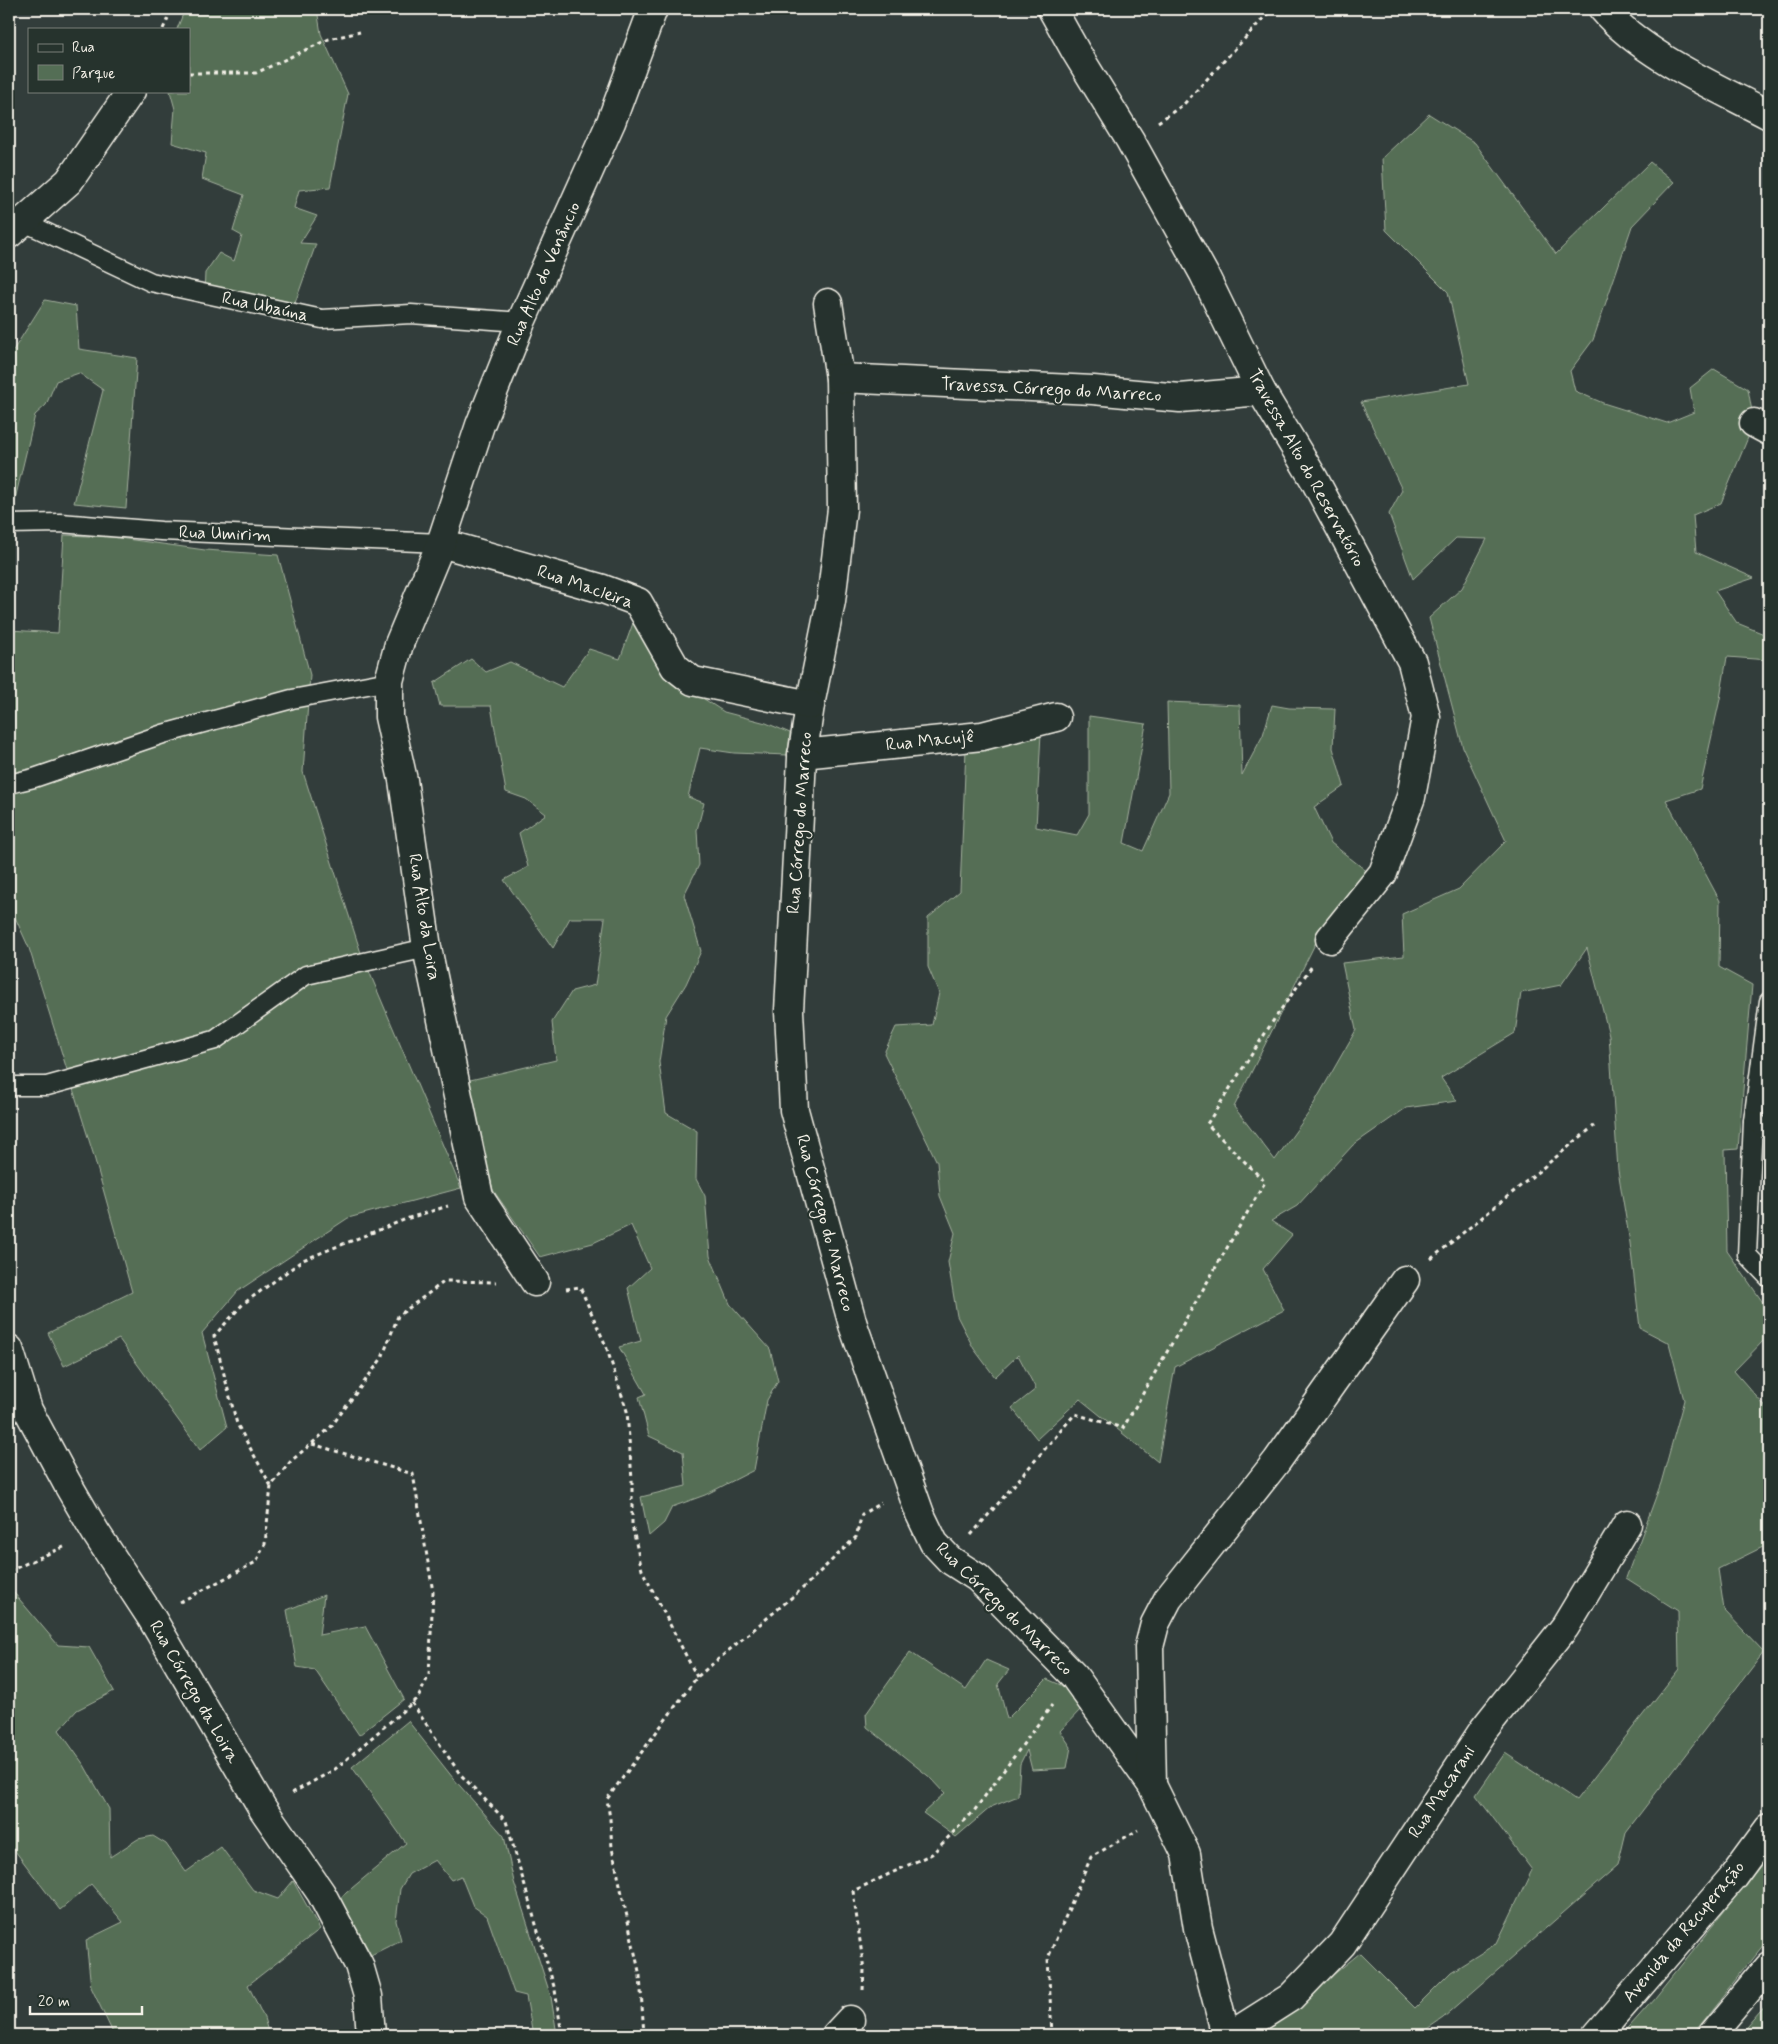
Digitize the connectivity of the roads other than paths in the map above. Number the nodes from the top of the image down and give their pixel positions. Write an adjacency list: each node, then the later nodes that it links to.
1 (653, 9): 8 (main road, Rua Alto do Venâncio)
2 (1052, 9): 10 (main road, Travessa Alto do Reservatório)
3 (1603, 9): 5 (main road)
4 (130, 92): 6 (main road)
5 (1769, 115)
6 (15, 228): 8 (lane, Rua Ubaúna)
7 (828, 303): 9 (main road, Rua Córrego do Marreco)
8 (522, 322): 12 (main road, Rua Alto do Venâncio)
9 (840, 378): 10 (main road, Travessa Córrego do Marreco); 14 (main road, Rua Córrego do Marreco)
10 (1261, 390): 18 (main road, Travessa Alto do Reservatório)
11 (9, 524): 12 (lane, Rua Umirim)
12 (441, 543): 13 (main road, Rua Alto da Loira); 14 (main road, Rua Macleira)
13 (389, 681): 17 (lane); 19 (main road, Rua Alto da Loira)
14 (810, 705): 16 (main road, Rua Córrego do Marreco)
15 (1056, 717): 16 (main road, Rua Macujê)
16 (802, 754): 31 (main road, Rua Córrego do Marreco)
17 (9, 784)
18 (1330, 939)
19 (427, 948): 22 (lane); 28 (main road, Rua Alto da Loira)
20 (1769, 1001): 21 (lane)
21 (1767, 1041): 23 (lane)
22 (9, 1086)
23 (1763, 1099): 24 (lane)
24 (1753, 1121): 25 (lane); 26 (lane)
25 (1769, 1131)
26 (1769, 1278)
27 (1406, 1280): 31 (main road)
28 (535, 1282)
29 (9, 1349): 34 (main road, Rua Córrego da Loira)
30 (1627, 1524): 36 (main road, Rua Macarani)
31 (1152, 1785): 35 (main road, Rua Córrego do Marreco)
32 (1769, 1828): 37 (main road, Avenida da Recuperação)
33 (1769, 1966): 38 (main road)
34 (371, 2035)
35 (1226, 2035)
36 (1231, 2035)
37 (1597, 2035)
38 (1711, 2035)

